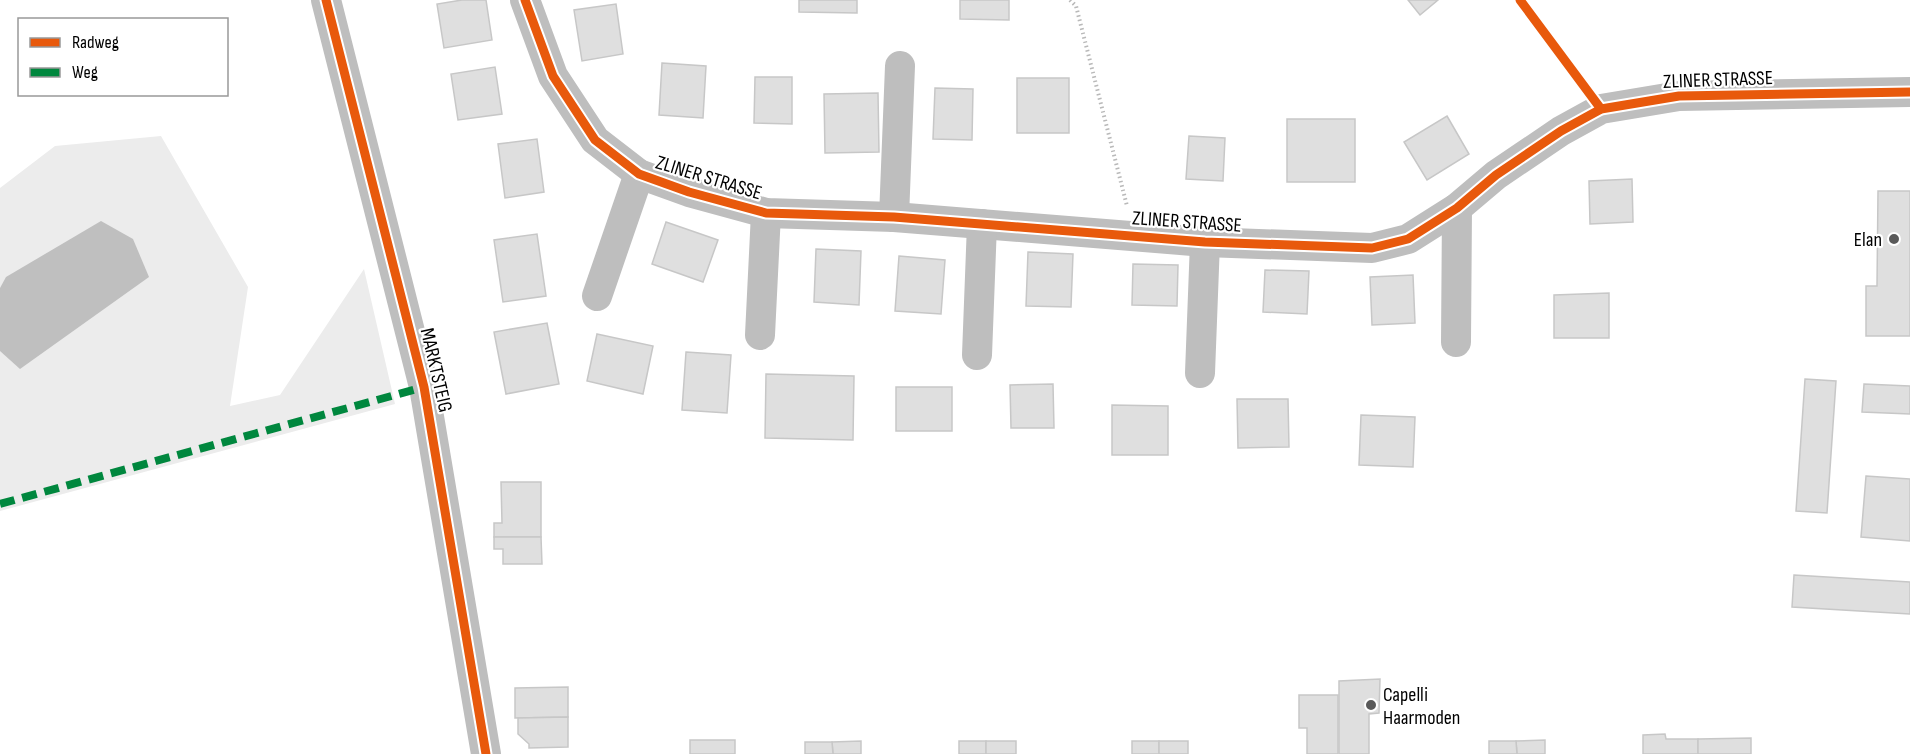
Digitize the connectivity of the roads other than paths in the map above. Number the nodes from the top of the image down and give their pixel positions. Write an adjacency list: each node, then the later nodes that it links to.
1 (326, 0): 16 (street, MARKTSTEIG)
2 (525, 0): 5 (street, ZLINER STRASSE)
3 (900, 66): 8 (street)
4 (1910, 92): 6 (street, ZLINER STRASSE)
5 (639, 174): 7 (street, ZLINER STRASSE); 11 (street, ZLINER STRASSE)
6 (1457, 208): 10 (street, ZLINER STRASSE); 13 (street)
7 (766, 213): 8 (street, ZLINER STRASSE); 12 (street, ZLINER STRASSE)
8 (894, 217): 9 (street, ZLINER STRASSE)
9 (982, 224): 10 (street, ZLINER STRASSE); 14 (street)
10 (1205, 242): 15 (street, ZLINER STRASSE)
11 (597, 296)
12 (760, 335)
13 (1456, 342)
14 (977, 355)
15 (1200, 374)
16 (486, 754)

